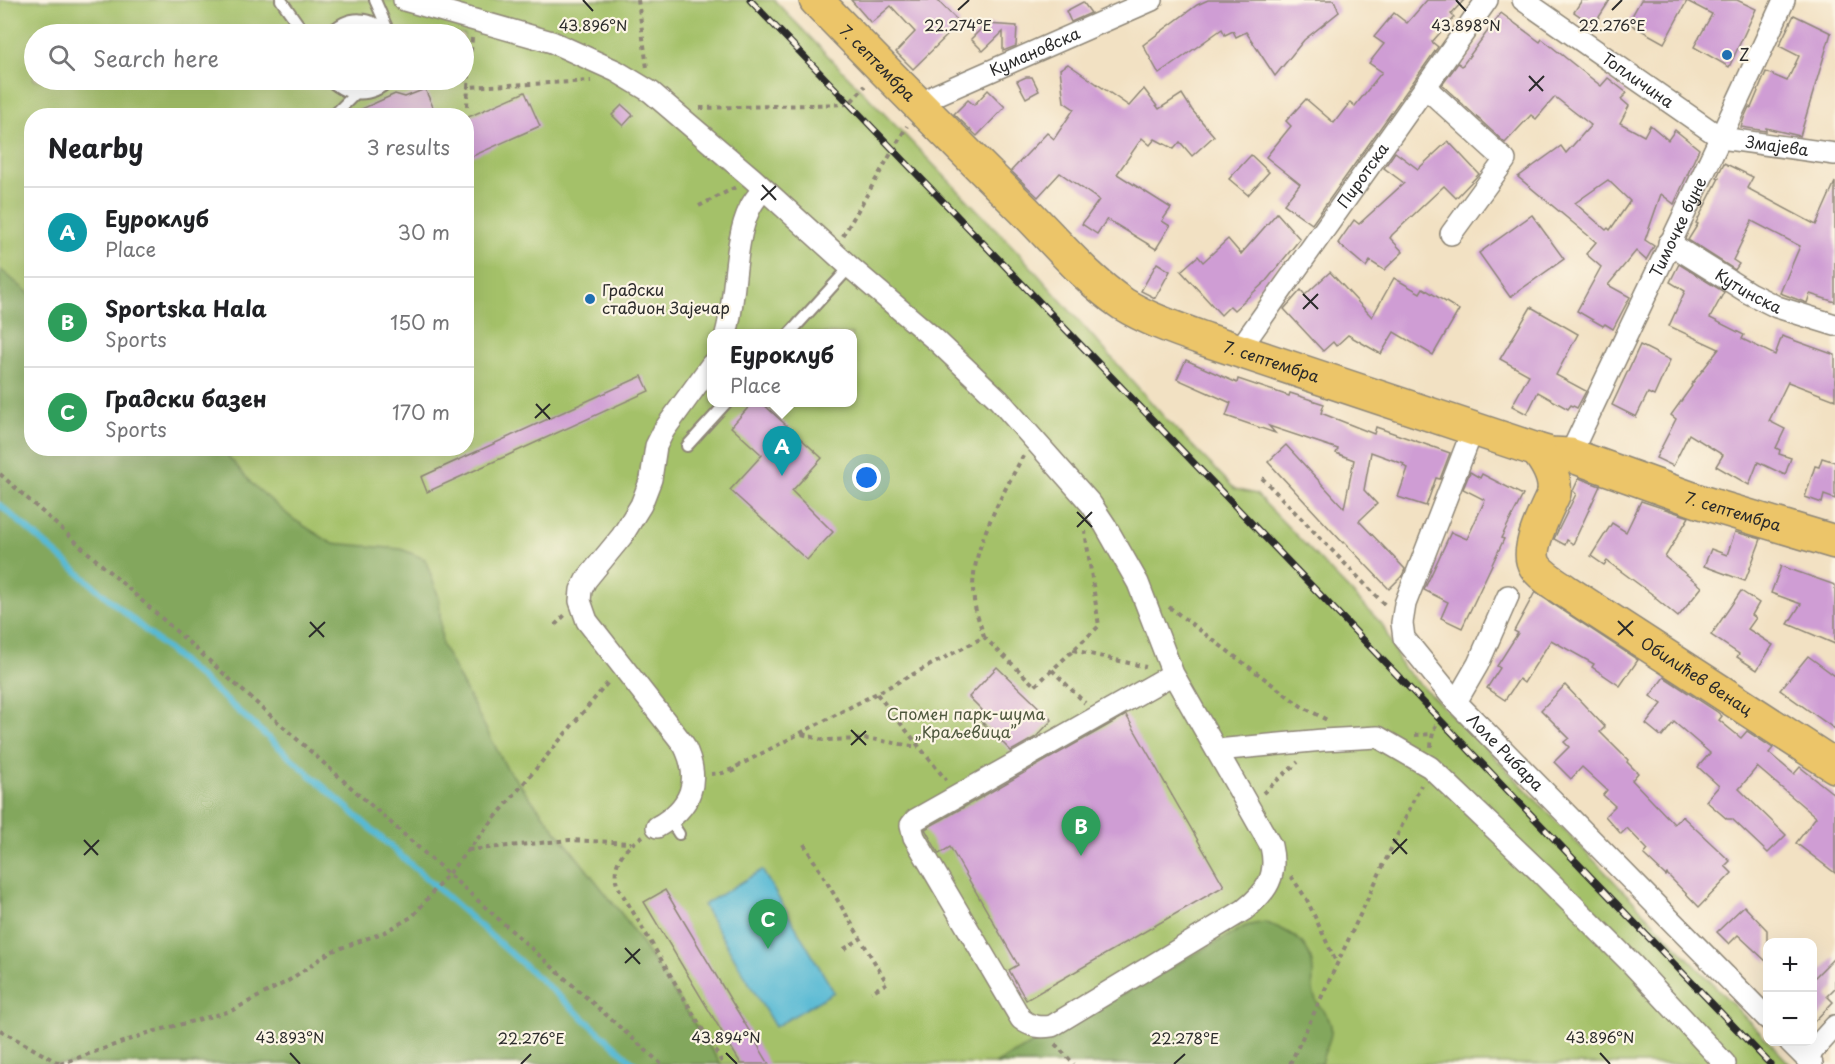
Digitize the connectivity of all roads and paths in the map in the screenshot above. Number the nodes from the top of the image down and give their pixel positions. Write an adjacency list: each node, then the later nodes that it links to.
1 (280, 0): 11 (lane)
2 (375, 0): 14 (lane)
3 (405, 0): 10 (street)
4 (638, 0): 23 (path)
5 (816, 0): 16 (main road, 7. септембра)
6 (1152, 0): 26 (street, Кумановска)
7 (1487, 0): 19 (street, Пиротска)
8 (1523, 0): 29 (street, Топличина)
9 (1784, 0): 29 (street, Тимочке буне)
10 (474, 18): 15 (path); 17 (street)
11 (297, 24)
12 (343, 24): 13 (lane)
13 (378, 24)
14 (386, 24)
15 (473, 24)
16 (882, 68): 26 (main road, 7. септембра); 28 (path)
17 (631, 80): 18 (path); 23 (street)
18 (474, 87)
19 (1426, 88): 33 (street); 40 (street, Пиротска)
20 (344, 90): 24 (lane)
21 (377, 90): 24 (lane)
22 (468, 90): 25 (path)
23 (651, 92): 28 (street)
24 (355, 94): 27 (lane)
25 (467, 106)
26 (919, 106): 35 (path); 40 (main road, 7. септембра)
27 (341, 108)
28 (670, 108): 31 (street)
29 (1721, 138): 30 (street, Змајева); 34 (street, Тимочке буне)
30 (1835, 154)
31 (758, 183): 32 (path); 35 (street); 38 (street)
32 (699, 206)
33 (1451, 234)
34 (1669, 243): 37 (street, Кутинска); 47 (street, Тимочке буне)
35 (834, 252): 36 (street)
36 (850, 267): 39 (lane); 44 (street)
37 (1835, 325)
38 (727, 329)
39 (793, 329)
40 (1239, 350): 43 (main road, 7. септембра)
41 (707, 370): 57 (street)
42 (722, 407): 45 (lane)
43 (1473, 429): 46 (main road, 7. септембра); 54 (street)
44 (1033, 437): 50 (street); 55 (path)
45 (687, 446)
46 (1537, 450): 47 (main road, 7. септембра); 68 (main road, Обилићев венац)
47 (1570, 455): 51 (main road, 7. септембра)
48 (0, 474): 80 (path)
49 (1262, 478): 54 (path)
50 (1090, 504): 52 (street); 56 (path)
51 (1835, 542)
52 (1138, 583): 59 (street); 64 (path)
53 (1508, 596): 61 (street)
54 (1402, 623): 61 (street, Лоле Рибара)
55 (984, 637): 58 (path); 60 (path)
56 (1073, 650): 58 (path); 59 (path)
57 (622, 666): 72 (street); 79 (path)
58 (1052, 670): 62 (path)
59 (1173, 674): 62 (street); 67 (street)
60 (877, 694): 63 (path); 66 (path)
61 (1456, 702): 85 (street, Лоле Рибара)
62 (1098, 716): 73 (street)
63 (801, 733): 66 (path); 70 (path)
64 (1362, 738): 65 (street); 69 (street)
65 (1323, 740): 67 (street); 74 (path)
66 (919, 747): 73 (path)
67 (1217, 750): 74 (street)
68 (1835, 765)
69 (1430, 767): 83 (path); 96 (street)
70 (732, 769): 71 (path); 72 (path)
71 (735, 775)
72 (694, 776): 75 (street)
73 (958, 795): 78 (street)
74 (1249, 805): 78 (street)
75 (668, 827): 76 (path)
76 (632, 843): 79 (path); 93 (path)
77 (804, 844): 81 (path)
78 (1271, 846): 83 (path)
79 (467, 850): 80 (path)
80 (448, 873): 91 (path); 92 (path)
81 (860, 939): 82 (path); 84 (path)
82 (844, 949)
83 (1337, 963): 95 (path)
84 (871, 992)
85 (1763, 1015)
86 (1835, 1026): 90 (street)
87 (0, 1030): 91 (path)
88 (1050, 1039): 94 (path)
89 (1795, 1046): 90 (street)
90 (1809, 1061)
91 (60, 1064)
92 (662, 1064)
93 (723, 1064)
94 (1074, 1064)
95 (1290, 1064)
96 (1725, 1064)

